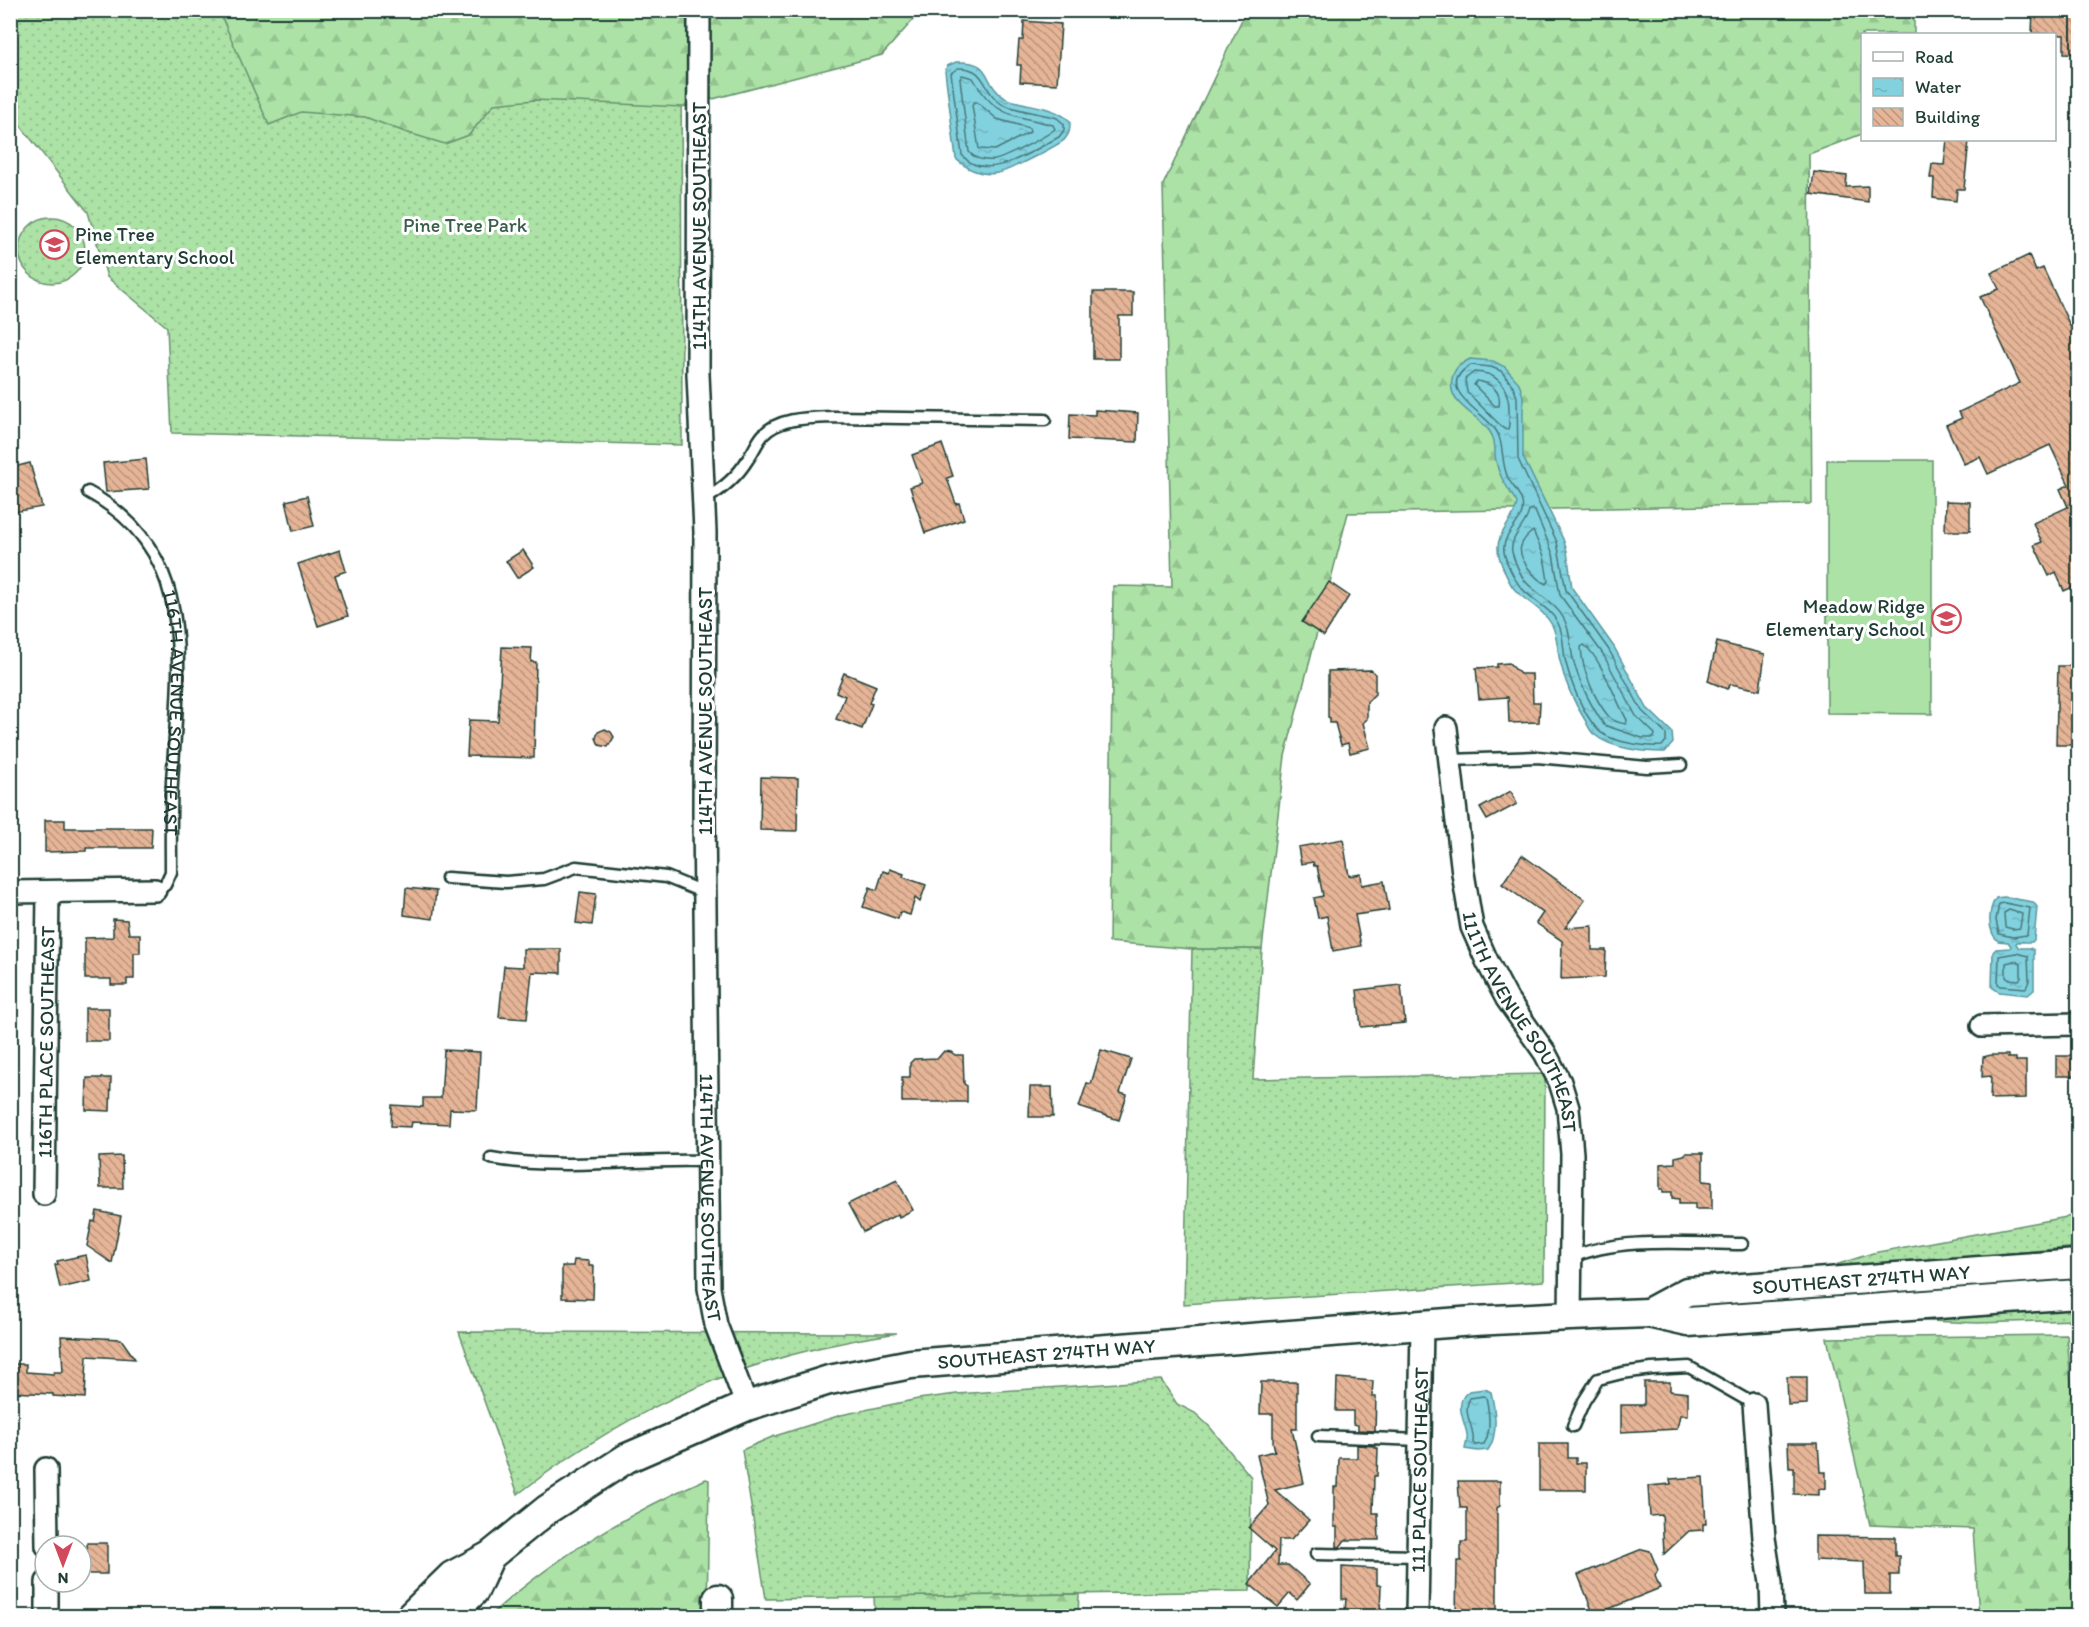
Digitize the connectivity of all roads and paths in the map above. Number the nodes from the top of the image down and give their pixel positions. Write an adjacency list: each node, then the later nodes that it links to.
1 (699, 10): 4 (street, 114TH AVENUE SOUTHEAST)
2 (1045, 420): 4 (lane)
3 (88, 492): 9 (lane, 116TH AVENUE SOUTHEAST)
4 (705, 499): 12 (street, 114TH AVENUE SOUTHEAST)
5 (1446, 728): 6 (street, 111TH AVENUE SOUTHEAST)
6 (1449, 760): 7 (lane); 19 (street, 111TH AVENUE SOUTHEAST)
7 (1681, 765)
8 (447, 878): 12 (lane)
9 (155, 890): 11 (street, 116TH AVENUE SOUTHEAST)
10 (10, 892): 11 (street, 116TH AVENUE SOUTHEAST)
11 (48, 892): 17 (street, 116TH PLACE SOUTHEAST)
12 (705, 893): 16 (street, 114TH AVENUE SOUTHEAST)
13 (2079, 1024): 14 (street)
14 (1982, 1026)
15 (491, 1158): 16 (lane)
16 (708, 1161): 26 (street, 114TH AVENUE SOUTHEAST)
17 (45, 1194)
18 (1742, 1244): 19 (lane)
19 (1570, 1258): 23 (street, 111TH AVENUE SOUTHEAST)
20 (2079, 1264): 22 (main road, SOUTHEAST 274TH WAY)
21 (2079, 1294): 22 (main road, SOUTHEAST 274TH WAY)
22 (1648, 1313): 23 (main road, SOUTHEAST 274TH WAY)
23 (1570, 1316): 24 (main road, SOUTHEAST 274TH WAY)
24 (1422, 1325): 26 (main road, SOUTHEAST 274TH WAY); 29 (street, 111 PLACE SOUTHEAST)
25 (1754, 1404): 27 (lane); 40 (street)
26 (747, 1406): 33 (main road, SOUTHEAST 274TH WAY)
27 (1573, 1426)
28 (1318, 1436): 29 (lane)
29 (1420, 1440): 34 (street, 111 PLACE SOUTHEAST)
30 (46, 1469): 31 (street)
31 (47, 1534)
32 (1316, 1554): 34 (lane)
33 (490, 1556): 37 (main road, SOUTHEAST 274TH WAY); 38 (main road, SOUTHEAST 274TH WAY)
34 (1418, 1556): 39 (street, 111 PLACE SOUTHEAST)
35 (47, 1594): 36 (street)
36 (47, 1617)
37 (411, 1617)
38 (448, 1617)
39 (1417, 1617)
40 (1772, 1617)

